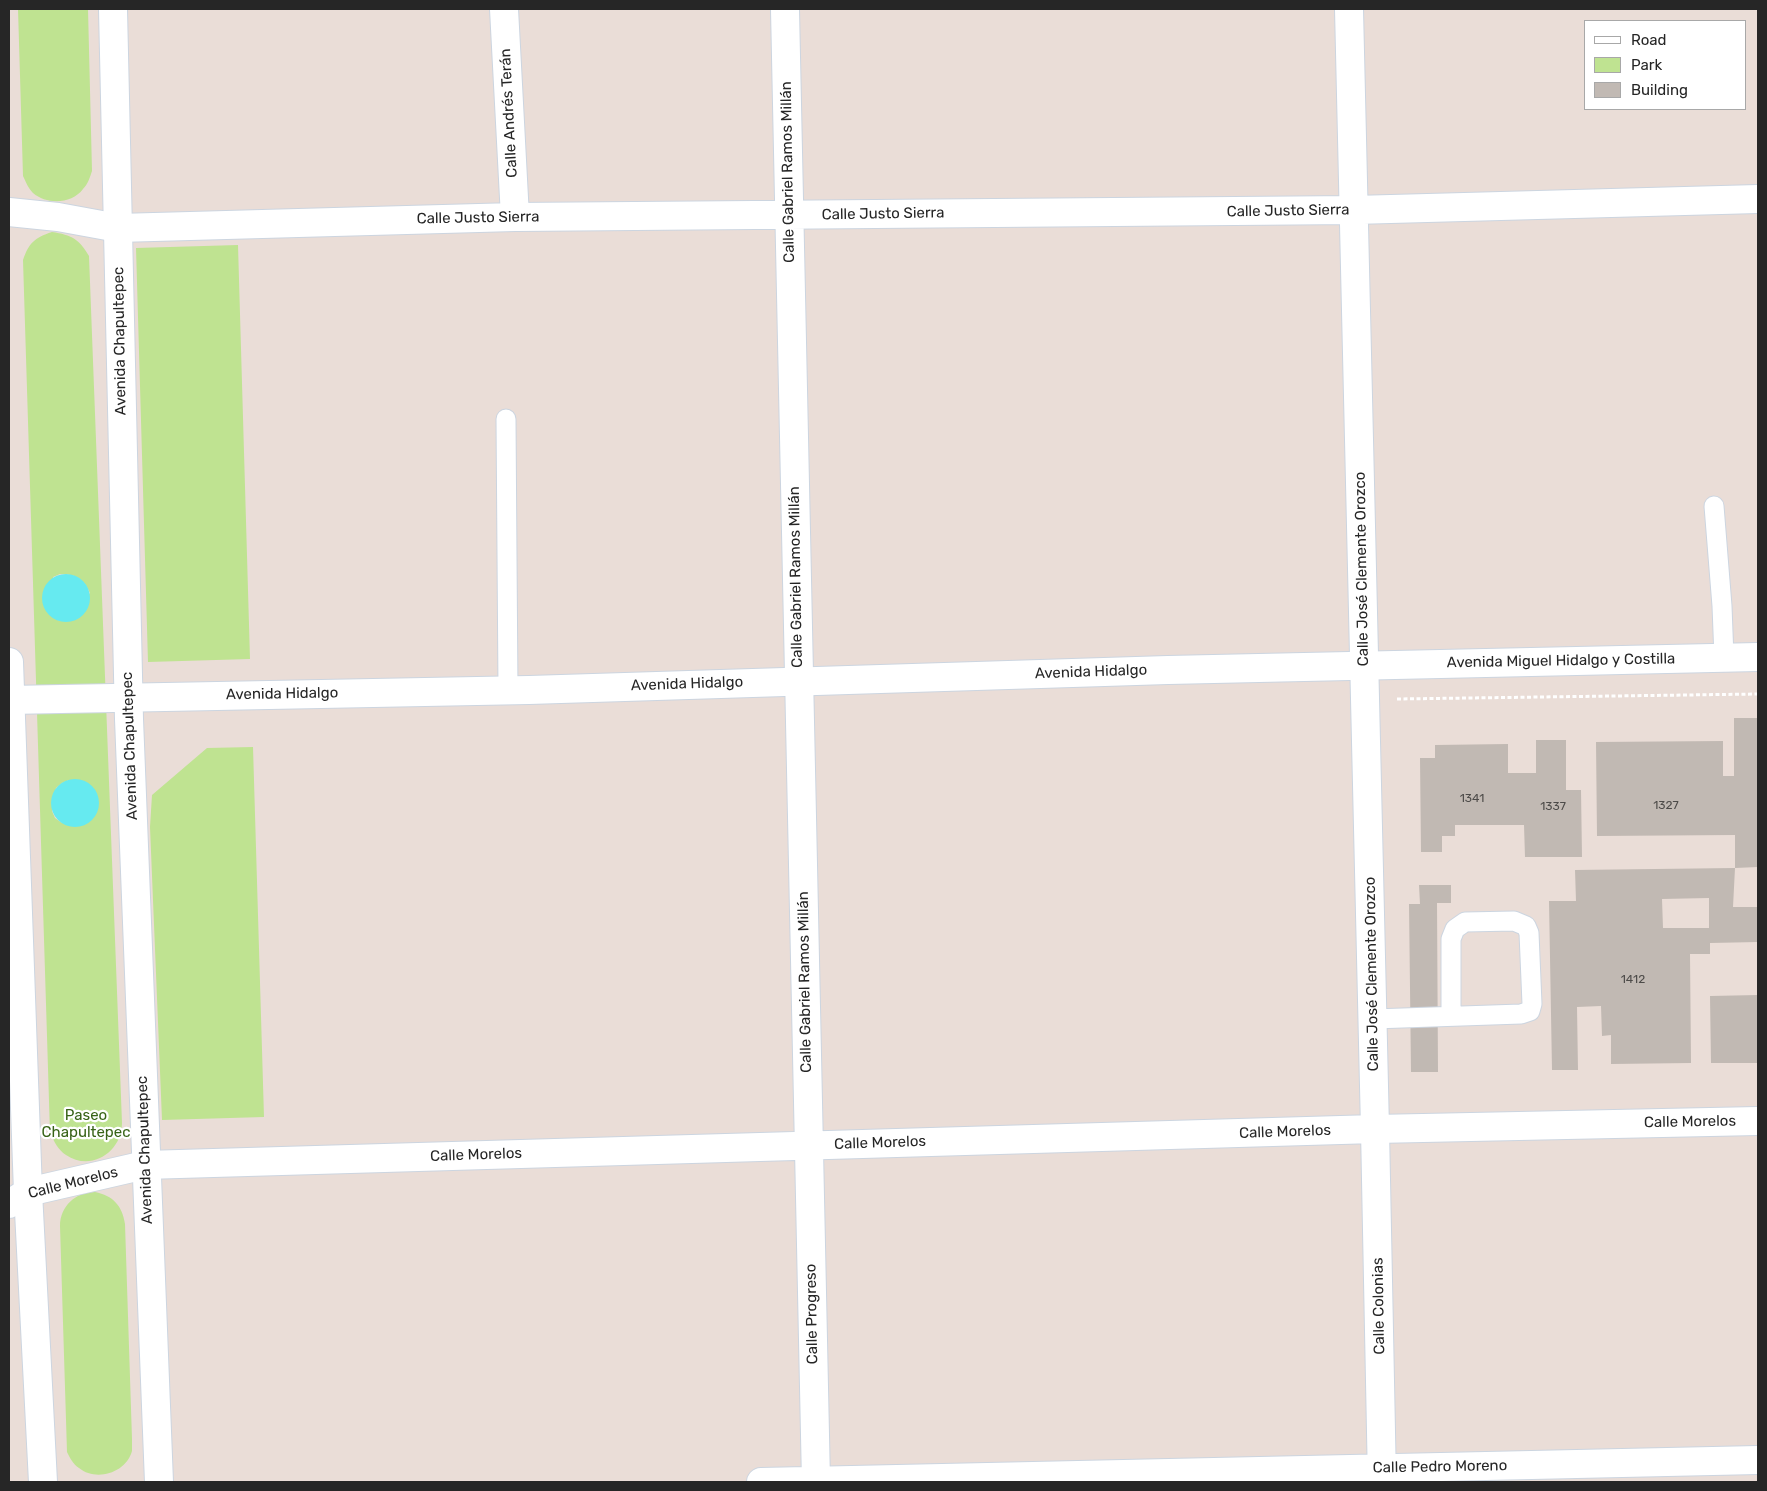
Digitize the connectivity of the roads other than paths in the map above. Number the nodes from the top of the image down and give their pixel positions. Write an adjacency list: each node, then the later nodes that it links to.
1 (113, 9): 10 (street, Avenida Chapultepec)
2 (504, 9): 9 (street, Calle Andrés Terán)
3 (785, 9): 8 (street, Calle Gabriel Ramos Millán)
4 (1349, 9): 6 (street, Calle José Clemente Orozco)
5 (1758, 199): 6 (street, Calle Justo Sierra)
6 (1354, 210): 8 (street, Calle Justo Sierra); 16 (street, Calle José Clemente Orozco)
7 (9, 212): 10 (street, Calle Justo Sierra)
8 (789, 215): 9 (street, Calle Justo Sierra); 17 (street, Calle Gabriel Ramos Millán)
9 (515, 217): 10 (street, Calle Justo Sierra)
10 (118, 228): 19 (street, Avenida Chapultepec)
11 (506, 419): 18 (lane)
12 (1714, 506): 14 (lane)
13 (1758, 657): 14 (street, Avenida Miguel Hidalgo y Costilla)
14 (1724, 658): 16 (street, Avenida Miguel Hidalgo y Costilla)
15 (9, 662): 20 (street)
16 (1364, 665): 17 (street, Avenida Hidalgo); 22 (street, Calle José Clemente Orozco)
17 (798, 680): 18 (street, Avenida Hidalgo); 25 (street, Calle Gabriel Ramos Millán)
18 (508, 690): 19 (street, Avenida Hidalgo)
19 (128, 698): 20 (street, Avenida Hidalgo); 26 (street, Avenida Chapultepec)
20 (9, 700): 27 (street)
21 (1451, 1016): 21 (lane); 22 (lane)
22 (1373, 1019): 24 (street, Calle José Clemente Orozco)
23 (1758, 1121): 24 (street, Calle Morelos)
24 (1375, 1129): 25 (street, Calle Morelos); 29 (street, Calle Colonias)
25 (808, 1146): 26 (street, Calle Morelos); 33 (street, Calle Progreso)
26 (145, 1165): 27 (street, Calle Morelos); 31 (street, Avenida Chapultepec)
27 (18, 1198): 30 (street)
28 (1758, 1460): 29 (street, Calle Pedro Moreno)
29 (1382, 1475): 33 (street, Calle Pedro Moreno)
30 (42, 1482)
31 (159, 1482)
32 (762, 1482): 33 (street, Calle Pedro Moreno)
33 (816, 1482)

